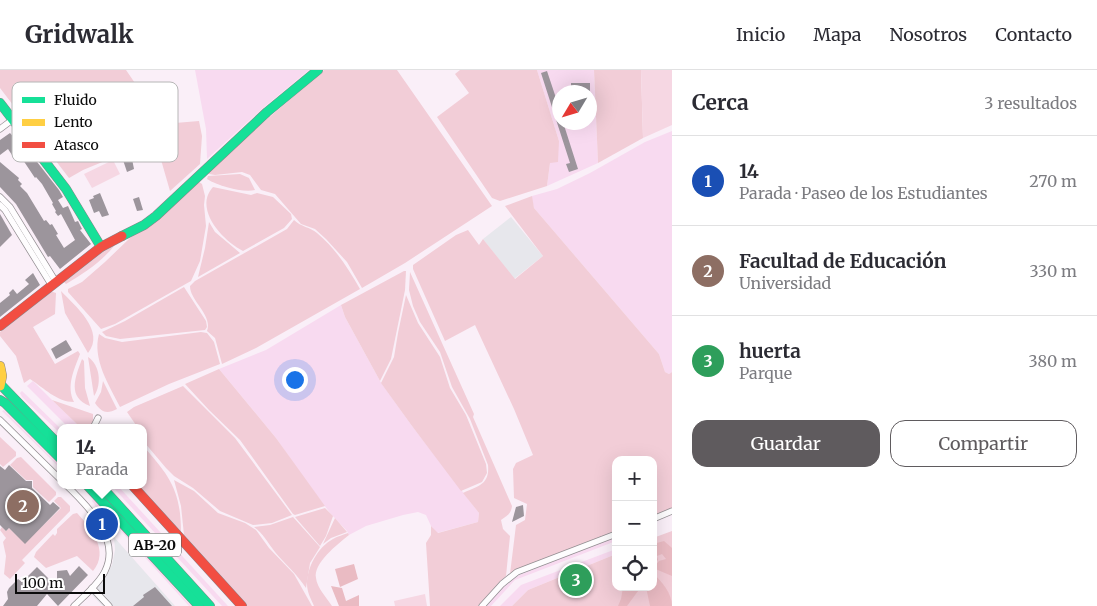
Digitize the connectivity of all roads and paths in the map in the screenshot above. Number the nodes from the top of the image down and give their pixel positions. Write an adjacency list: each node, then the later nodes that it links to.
1 (318, 70): 8 (street)
2 (0, 103): 3 (street)
3 (12, 120): 4 (street)
4 (0, 129)
5 (45, 162): 8 (street)
6 (0, 197): 9 (street)
7 (0, 204): 9 (street)
8 (101, 247): 9 (street)
9 (54, 284): 10 (street)
10 (0, 326)
11 (0, 366): 12 (street)
12 (0, 385): 17 (street)
13 (0, 400): 18 (street)
14 (98, 418): 16 (street)
15 (0, 420): 19 (street)
16 (95, 424)
17 (57, 443)
18 (57, 455)
19 (57, 476)
20 (70, 489): 27 (street)
21 (91, 489): 30 (street, AB-20)
22 (104, 489): 31 (street, AB-20)
23 (136, 489): 32 (street)
24 (672, 511): 25 (street)
25 (657, 517)
26 (612, 536): 33 (street)
27 (92, 588): 28 (street); 29 (street)
28 (74, 606)
29 (109, 606)
30 (198, 606)
31 (210, 606)
32 (242, 606)
33 (482, 606)

